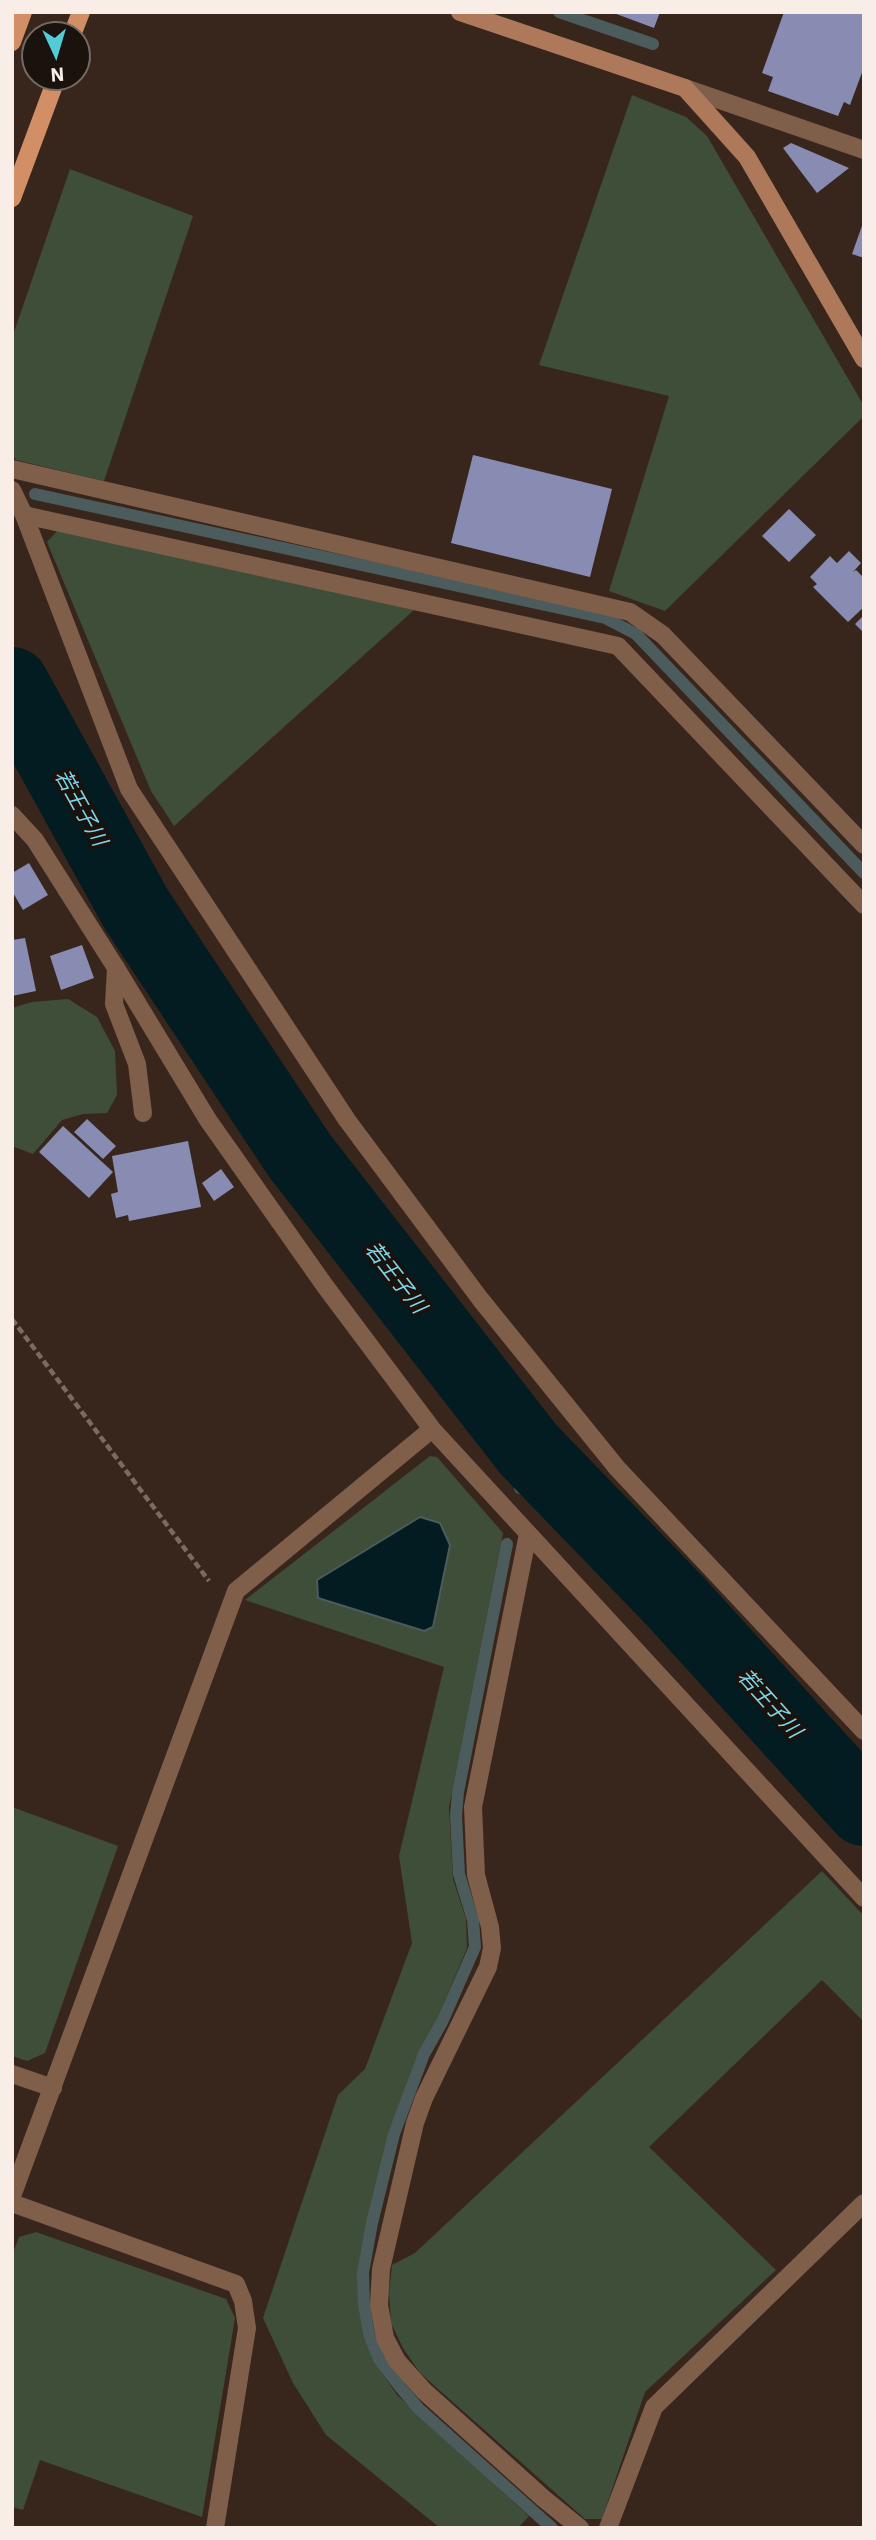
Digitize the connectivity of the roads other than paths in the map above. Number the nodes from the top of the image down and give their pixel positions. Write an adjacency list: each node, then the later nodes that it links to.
1 (23, 12): 3 (main road)
2 (460, 12): 4 (street)
3 (12, 42)
4 (685, 89): 6 (street); 8 (street)
5 (52, 91): 7 (main road)
6 (864, 150)
7 (12, 198)
8 (864, 359)
9 (12, 469): 13 (street)
10 (12, 490): 11 (street)
11 (24, 515): 14 (street); 19 (street)
12 (12, 815): 15 (street)
13 (864, 845)
14 (864, 905)
15 (116, 968): 16 (street); 17 (street)
16 (143, 1112)
17 (432, 1429): 18 (street); 22 (street)
18 (528, 1534): 20 (street); 27 (street)
19 (864, 1731)
20 (864, 1898)
21 (12, 2074): 22 (street)
22 (53, 2088): 23 (street)
23 (12, 2196)
24 (12, 2203): 26 (street)
25 (864, 2203): 28 (street)
26 (215, 2528)
27 (580, 2528)
28 (608, 2528)

